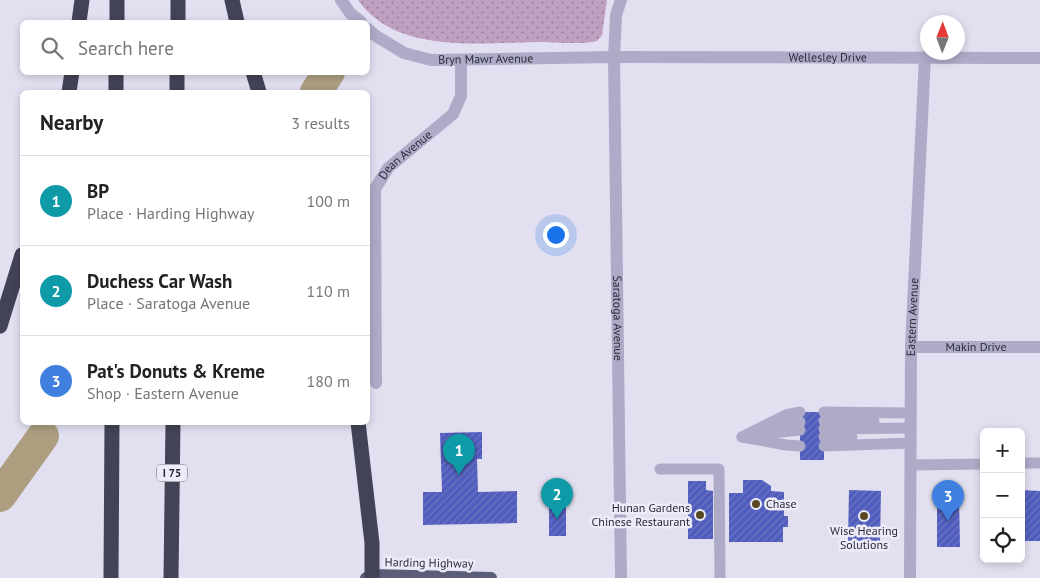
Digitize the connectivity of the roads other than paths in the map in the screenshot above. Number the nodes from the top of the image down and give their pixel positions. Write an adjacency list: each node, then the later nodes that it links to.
1 (82, 0): 7 (highway)
2 (117, 0): 8 (highway)
3 (178, 0): 9 (highway)
4 (232, 0): 10 (highway)
5 (341, 0): 11 (street)
6 (621, 0): 13 (street, Saratoga Avenue)
7 (79, 20)
8 (117, 20)
9 (178, 20)
10 (237, 20)
11 (358, 20)
12 (370, 31): 17 (street, Bryn Mawr Avenue)
13 (614, 57): 14 (street, Wellesley Drive); 17 (street, Bryn Mawr Avenue); 47 (street, Saratoga Avenue)
14 (920, 57)
15 (965, 57): 16 (street, Wellesley Drive)
16 (1040, 58)
17 (461, 60): 31 (street, Dean Avenue)
18 (925, 60): 29 (street, Eastern Avenue)
19 (72, 75): 23 (highway)
20 (116, 75): 24 (highway)
21 (177, 75): 25 (highway)
22 (254, 75): 26 (highway)
23 (69, 90)
24 (116, 90)
25 (177, 90)
26 (258, 90)
27 (20, 261): 28 (highway)
28 (0, 326)
29 (911, 347): 30 (street, Makin Drive); 35 (street, Eastern Avenue)
30 (1040, 348)
31 (376, 382)
32 (112, 425): 44 (highway)
33 (173, 425): 45 (highway, I 75)
34 (358, 425): 43 (highway)
35 (911, 428): 36 (lane); 36 (lane); 36 (lane); 41 (street, Eastern Avenue)
36 (824, 429)
37 (742, 437): 37 (lane)
38 (1025, 463): 39 (lane)
39 (1040, 463)
40 (980, 464): 41 (lane)
41 (911, 465): 49 (street, Eastern Avenue)
42 (660, 469): 48 (lane)
43 (370, 577): 46 (main road, Harding Highway)
44 (111, 578)
45 (172, 578)
46 (492, 578)
47 (622, 578)
48 (720, 578)
49 (910, 578)

